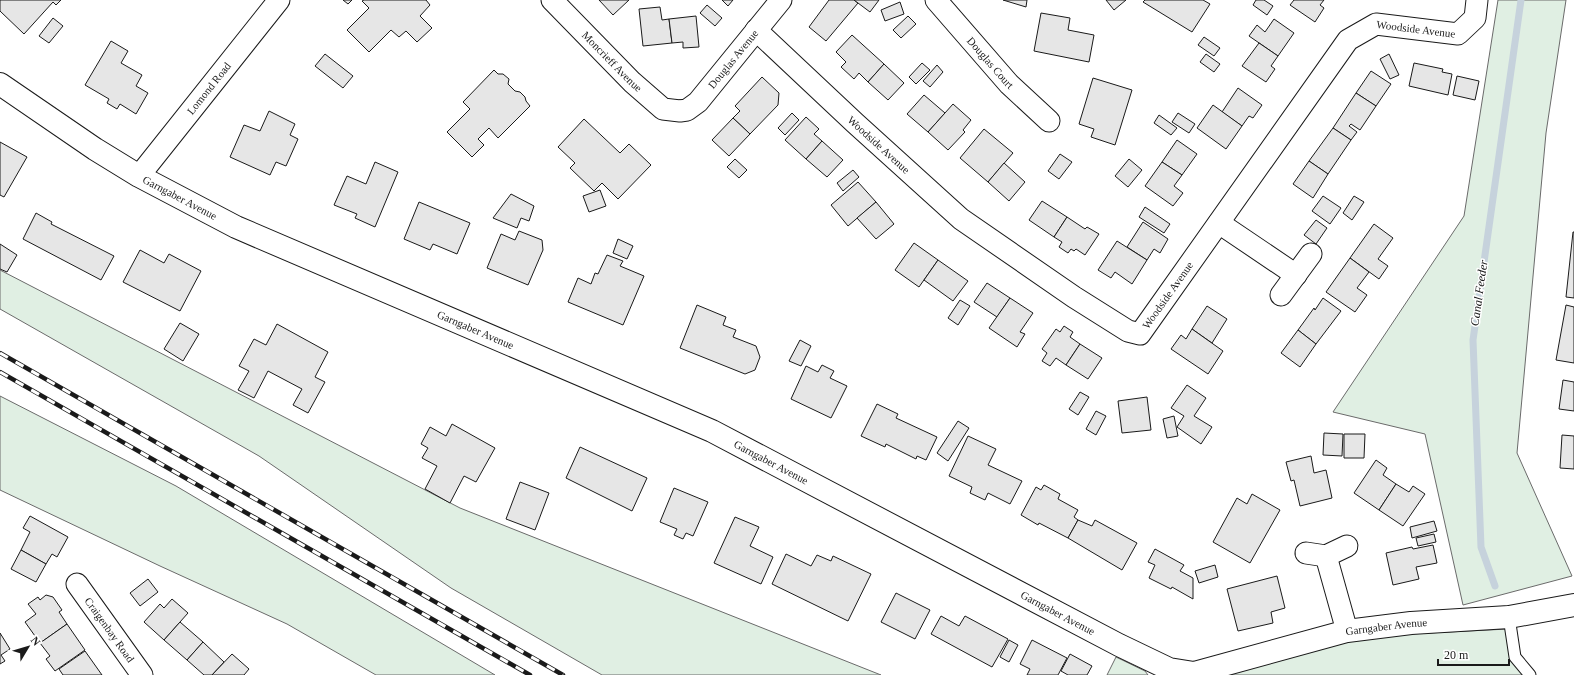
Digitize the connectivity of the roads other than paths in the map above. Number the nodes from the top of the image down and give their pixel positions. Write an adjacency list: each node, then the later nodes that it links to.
1 (279, 0): 10 (street, Lomond Road)
2 (552, 0): 8 (street, Moncrieff Avenue)
3 (781, 0): 6 (street, Douglas Avenue)
4 (936, 0): 9 (street, Douglas Court)
5 (1477, 0): 11 (street, Woodside Avenue)
6 (756, 30): 8 (street, Douglas Avenue); 11 (street, Woodside Avenue)
7 (0, 84): 10 (street, Garngaber Avenue)
8 (680, 111)
9 (1049, 121)
10 (138, 176): 20 (street, Garngaber Avenue)
11 (1219, 223): 13 (street)
12 (1311, 254): 13 (street)
13 (1296, 275): 14 (street)
14 (1281, 295)
15 (1346, 546): 19 (street)
16 (77, 584): 21 (street, Craigenbay Road)
17 (1574, 605): 18 (street, Garngaber Avenue)
18 (1509, 617): 19 (street, Garngaber Avenue); 22 (lane)
19 (1347, 631): 20 (street, Garngaber Avenue)
20 (1194, 674)
21 (142, 675)
22 (1530, 675)

